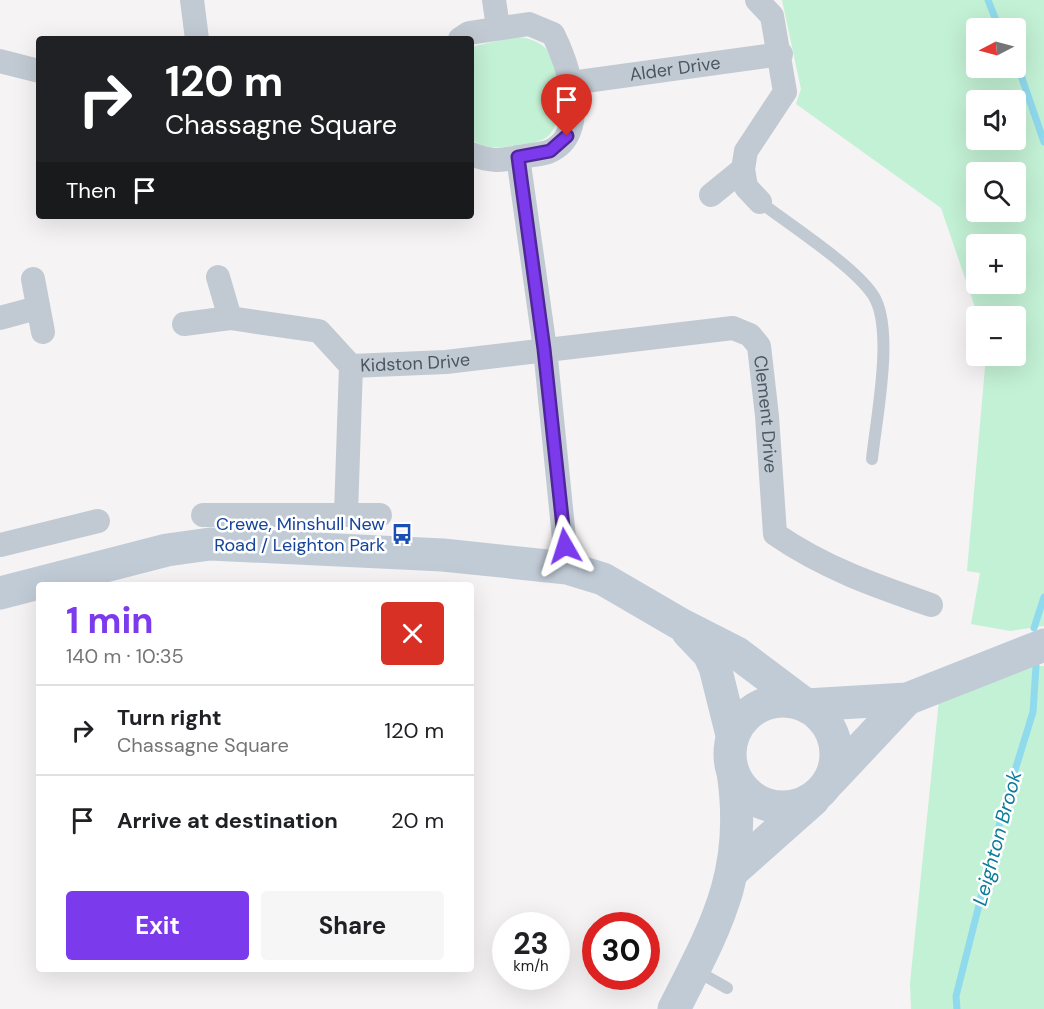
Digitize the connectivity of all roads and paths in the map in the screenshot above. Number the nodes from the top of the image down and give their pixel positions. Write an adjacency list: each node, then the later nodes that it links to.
1 (192, 0): 5 (street)
2 (494, 0): 4 (street)
3 (757, 0): 7 (street)
4 (498, 27): 6 (street); 10 (street)
5 (197, 36)
6 (464, 36)
7 (781, 54): 10 (street, Alder Drive); 13 (street)
8 (0, 61): 9 (street)
9 (36, 70)
10 (571, 83): 12 (street)
11 (474, 154): 12 (street)
12 (518, 157): 23 (street)
13 (743, 169): 14 (street); 15 (street)
14 (711, 195)
15 (760, 202): 25 (lane)
16 (218, 277): 20 (street)
17 (33, 279): 18 (street)
18 (37, 308): 19 (street); 22 (street)
19 (0, 318)
20 (230, 318): 21 (street, Kidston Drive); 24 (street, Kidston Drive)
21 (184, 324)
22 (43, 332)
23 (544, 349): 24 (street, Kidston Drive); 31 (street); 35 (street, Clement Drive)
24 (351, 366): 26 (street)
25 (872, 459)
26 (346, 514): 27 (street); 28 (street)
27 (203, 515)
28 (380, 515)
29 (83, 518): 30 (street)
30 (0, 545)
31 (567, 568): 32 (street); 36 (street)
32 (43, 582)
33 (36, 584): 34 (street)
34 (0, 593)
35 (931, 605)
36 (682, 625): 39 (street); 40 (street)
37 (1044, 645): 38 (street)
38 (907, 699): 39 (street); 42 (street)
39 (806, 705): 40 (street); 42 (street)
40 (732, 735): 41 (street)
41 (733, 772): 42 (street); 43 (street)
42 (825, 788): 43 (street)
43 (734, 871): 44 (street)
44 (694, 969): 45 (lane); 46 (street)
45 (727, 988)
46 (674, 1009)

